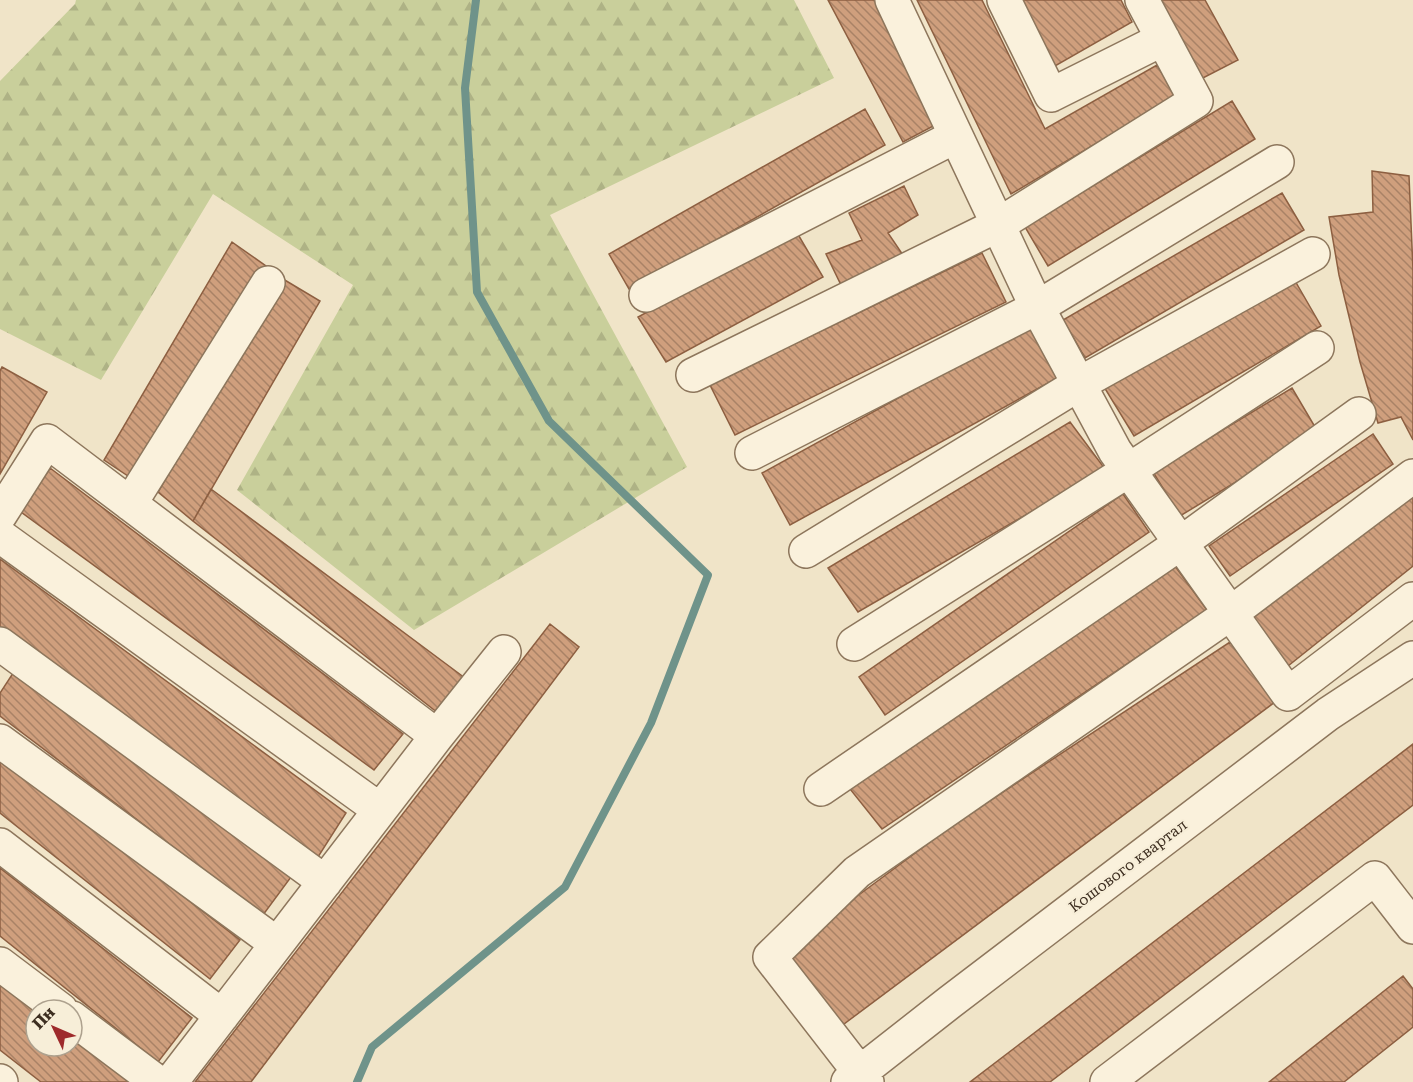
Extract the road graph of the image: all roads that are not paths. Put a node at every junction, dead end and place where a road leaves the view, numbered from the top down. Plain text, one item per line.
1 (892, 0) edge
2 (1004, 0) edge
3 (1142, 0) edge
4 (1163, 39) junction
5 (956, 136) junction
6 (1277, 162) dead end
7 (998, 225) junction
8 (1313, 254) dead end
9 (268, 283) dead end
10 (646, 295) dead end
11 (1038, 307) junction
12 (1317, 348) dead end
13 (693, 375) dead end
14 (1079, 384) junction
15 (1359, 414) dead end
16 (752, 453) dead end
17 (1129, 470) junction
18 (1413, 476) edge
19 (130, 504) junction
20 (0, 515) edge
21 (0, 536) edge
22 (1181, 543) junction
23 (806, 551) dead end
24 (1413, 599) edge
25 (1231, 613) junction
26 (0, 644) edge
27 (854, 644) dead end
28 (504, 652) dead end
29 (1413, 658) edge
30 (437, 736) junction
31 (0, 741) edge
32 (821, 789) dead end
33 (380, 810) junction
34 (0, 845) edge
35 (325, 882) junction
36 (1413, 927) edge
37 (277, 944) junction
38 (0, 964) edge
39 (45, 998) edge
40 (222, 1016) junction
41 (84, 1027) edge
42 (858, 1079) edge
43 (156, 1082) edge
44 (171, 1082) edge
45 (1107, 1082) edge

1 - 5 street
2 - 4 street
3 - 4 street
4 - 7 street
5 - 7 street
5 - 10 street
6 - 11 street
7 - 11 street
7 - 13 street
8 - 14 street
9 - 19 street
11 - 14 street
11 - 16 street
12 - 17 street
14 - 17 street
14 - 23 street
15 - 22 street
17 - 22 street
17 - 27 street
18 - 25 street
19 - 20 street
19 - 30 street
21 - 33 street
22 - 25 street
22 - 32 street
24 - 25 street
25 - 42 street
26 - 35 street
28 - 30 street
29 - 42 street, Кошового квартал
30 - 33 street
31 - 37 street
33 - 35 street
34 - 40 street
35 - 37 street
36 - 45 street
37 - 40 street
38 - 39 street
40 - 44 street
41 - 43 street

